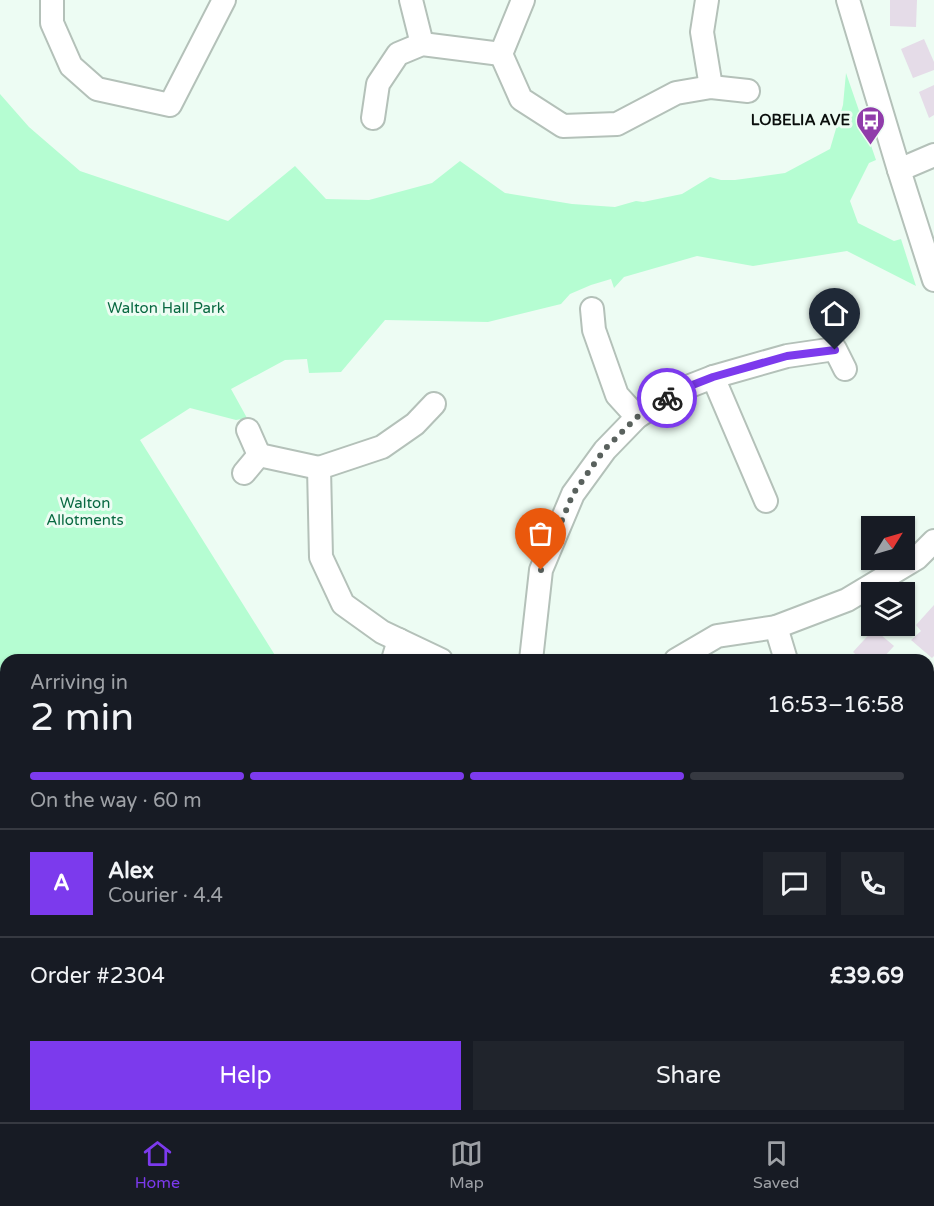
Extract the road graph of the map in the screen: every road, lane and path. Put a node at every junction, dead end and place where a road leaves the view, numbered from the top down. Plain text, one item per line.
1 (52, 0) edge
2 (224, 0) edge
3 (411, 0) edge
4 (523, 0) edge
5 (707, 0) edge
6 (848, 0) edge
7 (422, 44) junction
8 (501, 54) junction
9 (711, 87) junction
10 (748, 91) dead end
11 (374, 118) dead end
12 (934, 155) edge
13 (899, 170) junction
14 (934, 280) edge
15 (592, 309) dead end
16 (845, 369) dead end
17 (713, 377) junction
18 (434, 404) dead end
19 (637, 417) junction
20 (248, 430) dead end
21 (259, 454) junction
22 (319, 468) junction
23 (244, 473) dead end
24 (766, 501) dead end
25 (934, 541) edge
26 (776, 627) junction
27 (396, 650) edge
28 (414, 654) edge
29 (532, 654) edge
30 (686, 654) edge
31 (784, 654) edge

1 - 2 street
3 - 7 street
4 - 8 street
5 - 9 street
6 - 13 street
7 - 8 street
7 - 11 street
8 - 9 street
9 - 10 street
12 - 13 street
13 - 14 street
15 - 19 street
16 - 17 street
17 - 19 street
17 - 24 street
18 - 22 street
19 - 29 street
20 - 21 street
21 - 22 street
21 - 23 street
22 - 27 street
25 - 26 street
26 - 30 street
26 - 31 street
27 - 28 street

